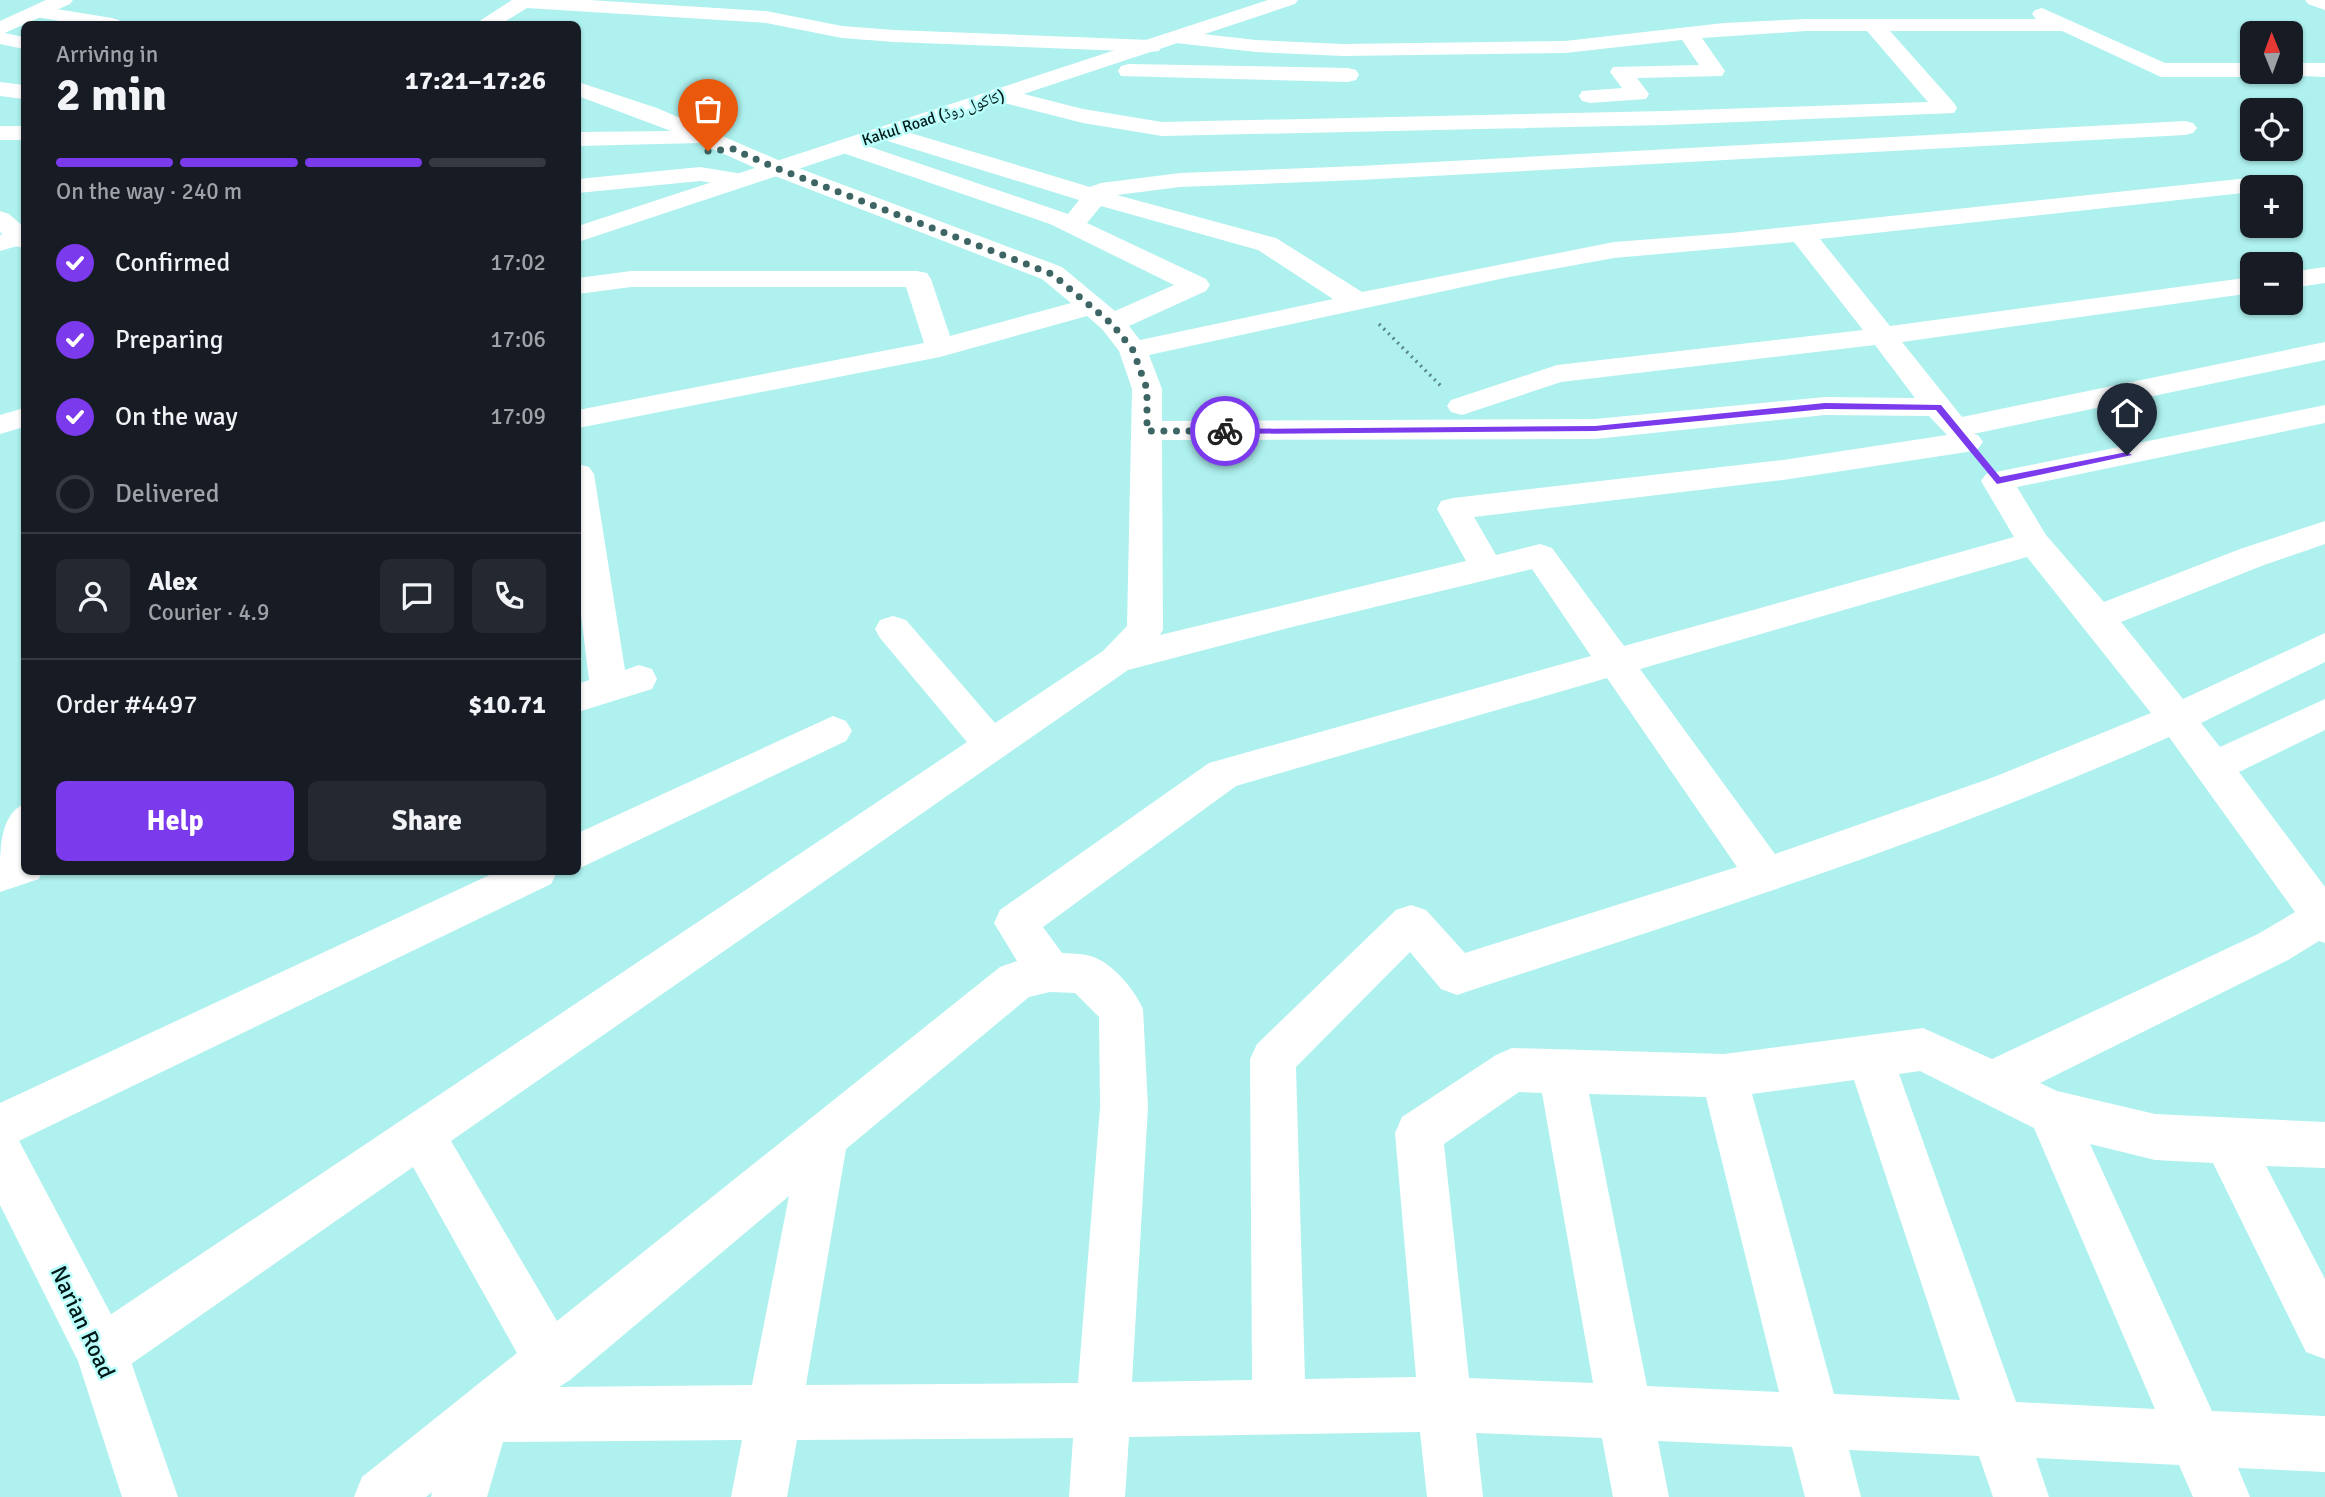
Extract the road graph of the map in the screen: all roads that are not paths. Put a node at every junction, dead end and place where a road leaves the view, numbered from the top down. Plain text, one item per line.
1 (63, 0) edge
2 (1288, 0) edge
3 (2315, 0) edge
4 (524, 1) edge
5 (2325, 4) edge
6 (2022, 5) dead end
7 (39, 6) edge
8 (0, 18) edge
9 (100, 21) edge
10 (493, 21) edge
11 (1871, 23) junction
12 (2063, 25) junction
13 (0, 29) edge
14 (1689, 34) junction
15 (1176, 37) junction
16 (0, 38) edge
17 (21, 42) edge
18 (1151, 46) junction
19 (2240, 70) edge
20 (2303, 70) edge
21 (2325, 70) edge
22 (1129, 71) dead end
23 (1595, 72) dead end
24 (1621, 72) junction
25 (1373, 75) dead end
26 (1037, 83) junction
27 (0, 89) edge
28 (581, 90) edge
29 (21, 92) edge
30 (1000, 95) junction
31 (1566, 96) dead end
32 (1128, 101) dead end
33 (581, 102) edge
34 (626, 104) junction
35 (1554, 121) junction
36 (2185, 128) dead end
37 (0, 132) edge
38 (21, 133) edge
39 (886, 133) junction
40 (708, 138) junction
41 (581, 139) edge
42 (845, 146) junction
43 (733, 149) junction
44 (1592, 160) junction
45 (581, 165) edge
46 (776, 168) junction
47 (740, 180) junction
48 (581, 186) edge
49 (2240, 186) edge
50 (1095, 197) junction
51 (0, 219) edge
52 (1072, 225) junction
53 (581, 233) edge
54 (1801, 233) junction
55 (15, 240) edge
56 (2325, 275) edge
57 (2303, 278) edge
58 (581, 286) edge
59 (2240, 287) edge
60 (1356, 301) junction
61 (1112, 326) junction
62 (1882, 337) junction
63 (940, 348) junction
64 (2325, 351) edge
65 (1461, 406) road end
66 (2325, 414) edge
67 (21, 418) edge
68 (581, 418) edge
69 (0, 425) edge
70 (1953, 426) junction
71 (1147, 431) junction
72 (1997, 481) junction
73 (581, 495) edge
74 (2325, 532) edge
75 (2034, 542) junction
76 (1487, 568) junction
77 (2100, 617) junction
78 (893, 629) dead end
79 (2325, 646) edge
80 (1116, 660) junction
81 (1613, 662) junction
82 (608, 688) edge
83 (2325, 713) edge
84 (2176, 717) junction
85 (832, 730) dead end
86 (992, 744) junction
87 (2214, 767) junction
88 (21, 825) edge
89 (581, 851) edge
90 (0, 860) edge
91 (21, 868) edge
92 (0, 875) edge
93 (530, 875) edge
94 (1766, 875) junction
95 (2324, 920) edge
96 (1050, 972) junction
97 (1869, 1055) junction
98 (1561, 1071) junction
99 (1724, 1076) junction
100 (1991, 1083) junction
101 (2051, 1112) junction
102 (0, 1127) edge
103 (420, 1133) junction
104 (824, 1139) junction
105 (2227, 1140) junction
106 (2325, 1145) edge
107 (0, 1154) edge
108 (2325, 1333) edge
109 (102, 1352) junction
110 (551, 1361) junction
111 (1445, 1404) junction
112 (1279, 1407) junction
113 (1103, 1410) junction
114 (1625, 1411) junction
115 (774, 1413) junction
116 (483, 1415) junction
117 (1812, 1419) junction
118 (1997, 1428) junction
119 (2197, 1438) junction
120 (2325, 1444) edge
121 (150, 1497) edge
122 (382, 1497) edge
123 (459, 1497) edge
124 (759, 1497) edge
125 (1097, 1497) edge
126 (1455, 1497) edge
127 (1642, 1497) edge
128 (1833, 1497) edge
129 (2021, 1497) edge
130 (2222, 1497) edge

1 - 7 main road
2 - 15 main road, Kakul Road (کاکول روڈ)
3 - 5 main road
4 - 10 main road
4 - 18 main road
6 - 12 main road
7 - 8 main road
7 - 9 main road
7 - 13 main road
11 - 12 main road
11 - 14 main road
11 - 35 main road
12 - 19 main road
14 - 15 main road
14 - 24 main road
15 - 18 main road, Kakul Road (کاکول روڈ)
16 - 17 main road
18 - 26 main road, Kakul Road (کاکول روڈ)
20 - 21 main road
22 - 25 main road
23 - 24 main road
24 - 31 main road
26 - 30 main road, Kakul Road (کاکول روڈ)
26 - 32 main road
27 - 29 main road
28 - 34 main road
30 - 35 main road
30 - 39 main road, Kakul Road (کاکول روڈ)
33 - 34 main road
34 - 40 main road
35 - 44 main road
36 - 44 main road
37 - 38 main road
39 - 42 main road, Kakul Road (کاکول روڈ)
39 - 50 main road
40 - 41 main road
40 - 43 main road
42 - 46 main road, Kakul Road (کاکول روڈ)
42 - 52 main road
43 - 45 main road
43 - 46 main road
44 - 50 main road
46 - 47 main road, Kakul Road (کاکول روڈ)
46 - 61 main road
47 - 48 main road
47 - 53 main road, Kakul Road (کاکول روڈ)
49 - 54 main road
50 - 52 main road
50 - 60 main road
51 - 55 main road
52 - 61 main road
54 - 60 main road
54 - 62 main road
56 - 57 main road
58 - 63 main road
59 - 62 main road
60 - 61 main road
61 - 63 main road
61 - 71 main road
62 - 65 main road
62 - 70 main road
63 - 68 main road
64 - 70 main road
66 - 72 main road
67 - 69 main road
70 - 71 main road
70 - 72 main road
70 - 76 main road
71 - 80 main road
72 - 75 main road
73 - 82 main road
74 - 77 main road
75 - 77 main road
75 - 81 main road
76 - 80 main road
76 - 81 main road
77 - 84 main road
78 - 86 main road
79 - 84 main road
80 - 86 main road
81 - 94 main road
81 - 96 main road
83 - 87 main road
84 - 87 main road
84 - 94 main road
85 - 89 main road
86 - 103 main road
87 - 95 main road
88 - 90 main road
91 - 92 main road
93 - 102 main road
94 - 112 main road
95 - 100 main road
96 - 104 main road
96 - 113 main road
97 - 99 main road
97 - 100 main road
97 - 118 main road
98 - 99 main road
98 - 111 main road
98 - 114 main road
99 - 117 main road
100 - 101 main road
101 - 105 main road
101 - 119 main road
103 - 109 main road
103 - 110 main road
104 - 110 main road
104 - 115 main road
105 - 106 main road
105 - 108 main road
107 - 109 main road, Narian Road
109 - 121 main road, Narian Road
110 - 116 main road
111 - 112 main road
111 - 114 main road
111 - 126 main road
112 - 113 main road
113 - 115 main road
113 - 125 main road
114 - 117 main road
114 - 127 main road
115 - 116 main road
115 - 124 main road
116 - 122 main road
116 - 123 main road
117 - 118 main road
117 - 128 main road
118 - 119 main road
118 - 129 main road
119 - 120 main road
119 - 130 main road

